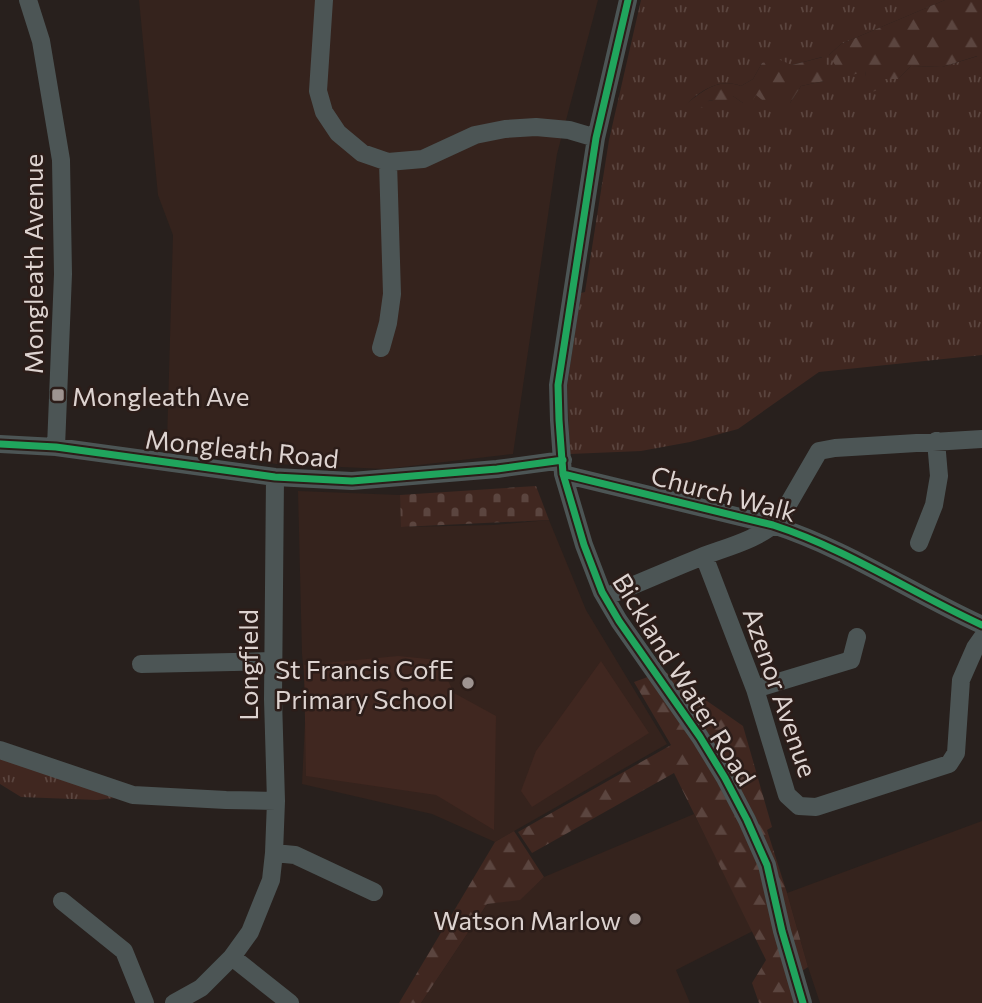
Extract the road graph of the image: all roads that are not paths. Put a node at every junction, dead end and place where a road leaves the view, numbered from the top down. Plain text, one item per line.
1 (28, 0) edge
2 (324, 0) edge
3 (628, 0) edge
4 (596, 138) junction
5 (388, 162) junction
6 (381, 348) dead end
7 (982, 439) edge
8 (936, 441) junction
9 (0, 444) edge
10 (56, 447) junction
11 (563, 467) junction
12 (275, 477) junction
13 (773, 525) junction
14 (919, 543) dead end
15 (704, 556) junction
16 (606, 597) junction
17 (982, 625) edge
18 (857, 637) dead end
19 (982, 638) edge
20 (273, 661) junction
21 (141, 664) dead end
22 (755, 689) junction
23 (0, 750) edge
24 (276, 800) junction
25 (274, 853) junction
26 (374, 892) dead end
27 (62, 901) dead end
28 (232, 957) junction
29 (145, 1003) edge
30 (174, 1003) edge
31 (290, 1003) edge
32 (803, 1003) edge

1 - 10 street, Mongleath Avenue
2 - 5 street
3 - 4 street, Bickland Water Road
4 - 5 street
4 - 11 street, Bickland Water Road
5 - 6 street
7 - 8 street
8 - 13 street
8 - 14 street
9 - 10 street, Mongleath Road
10 - 12 street, Mongleath Road
11 - 12 street, Mongleath Road
11 - 13 street, Church Walk
11 - 16 street, Bickland Water Road
12 - 20 street, Longfield
13 - 15 street
13 - 17 street, Church Walk
15 - 16 street
15 - 22 street, Azenor Avenue
16 - 32 street, Bickland Water Road
18 - 22 street
19 - 22 street, Azenor Avenue
20 - 21 street
20 - 24 street, Longfield
23 - 24 street
24 - 25 street, Longfield
25 - 26 street
25 - 28 street, Longfield
27 - 29 street
28 - 30 street, Longfield
28 - 31 street

